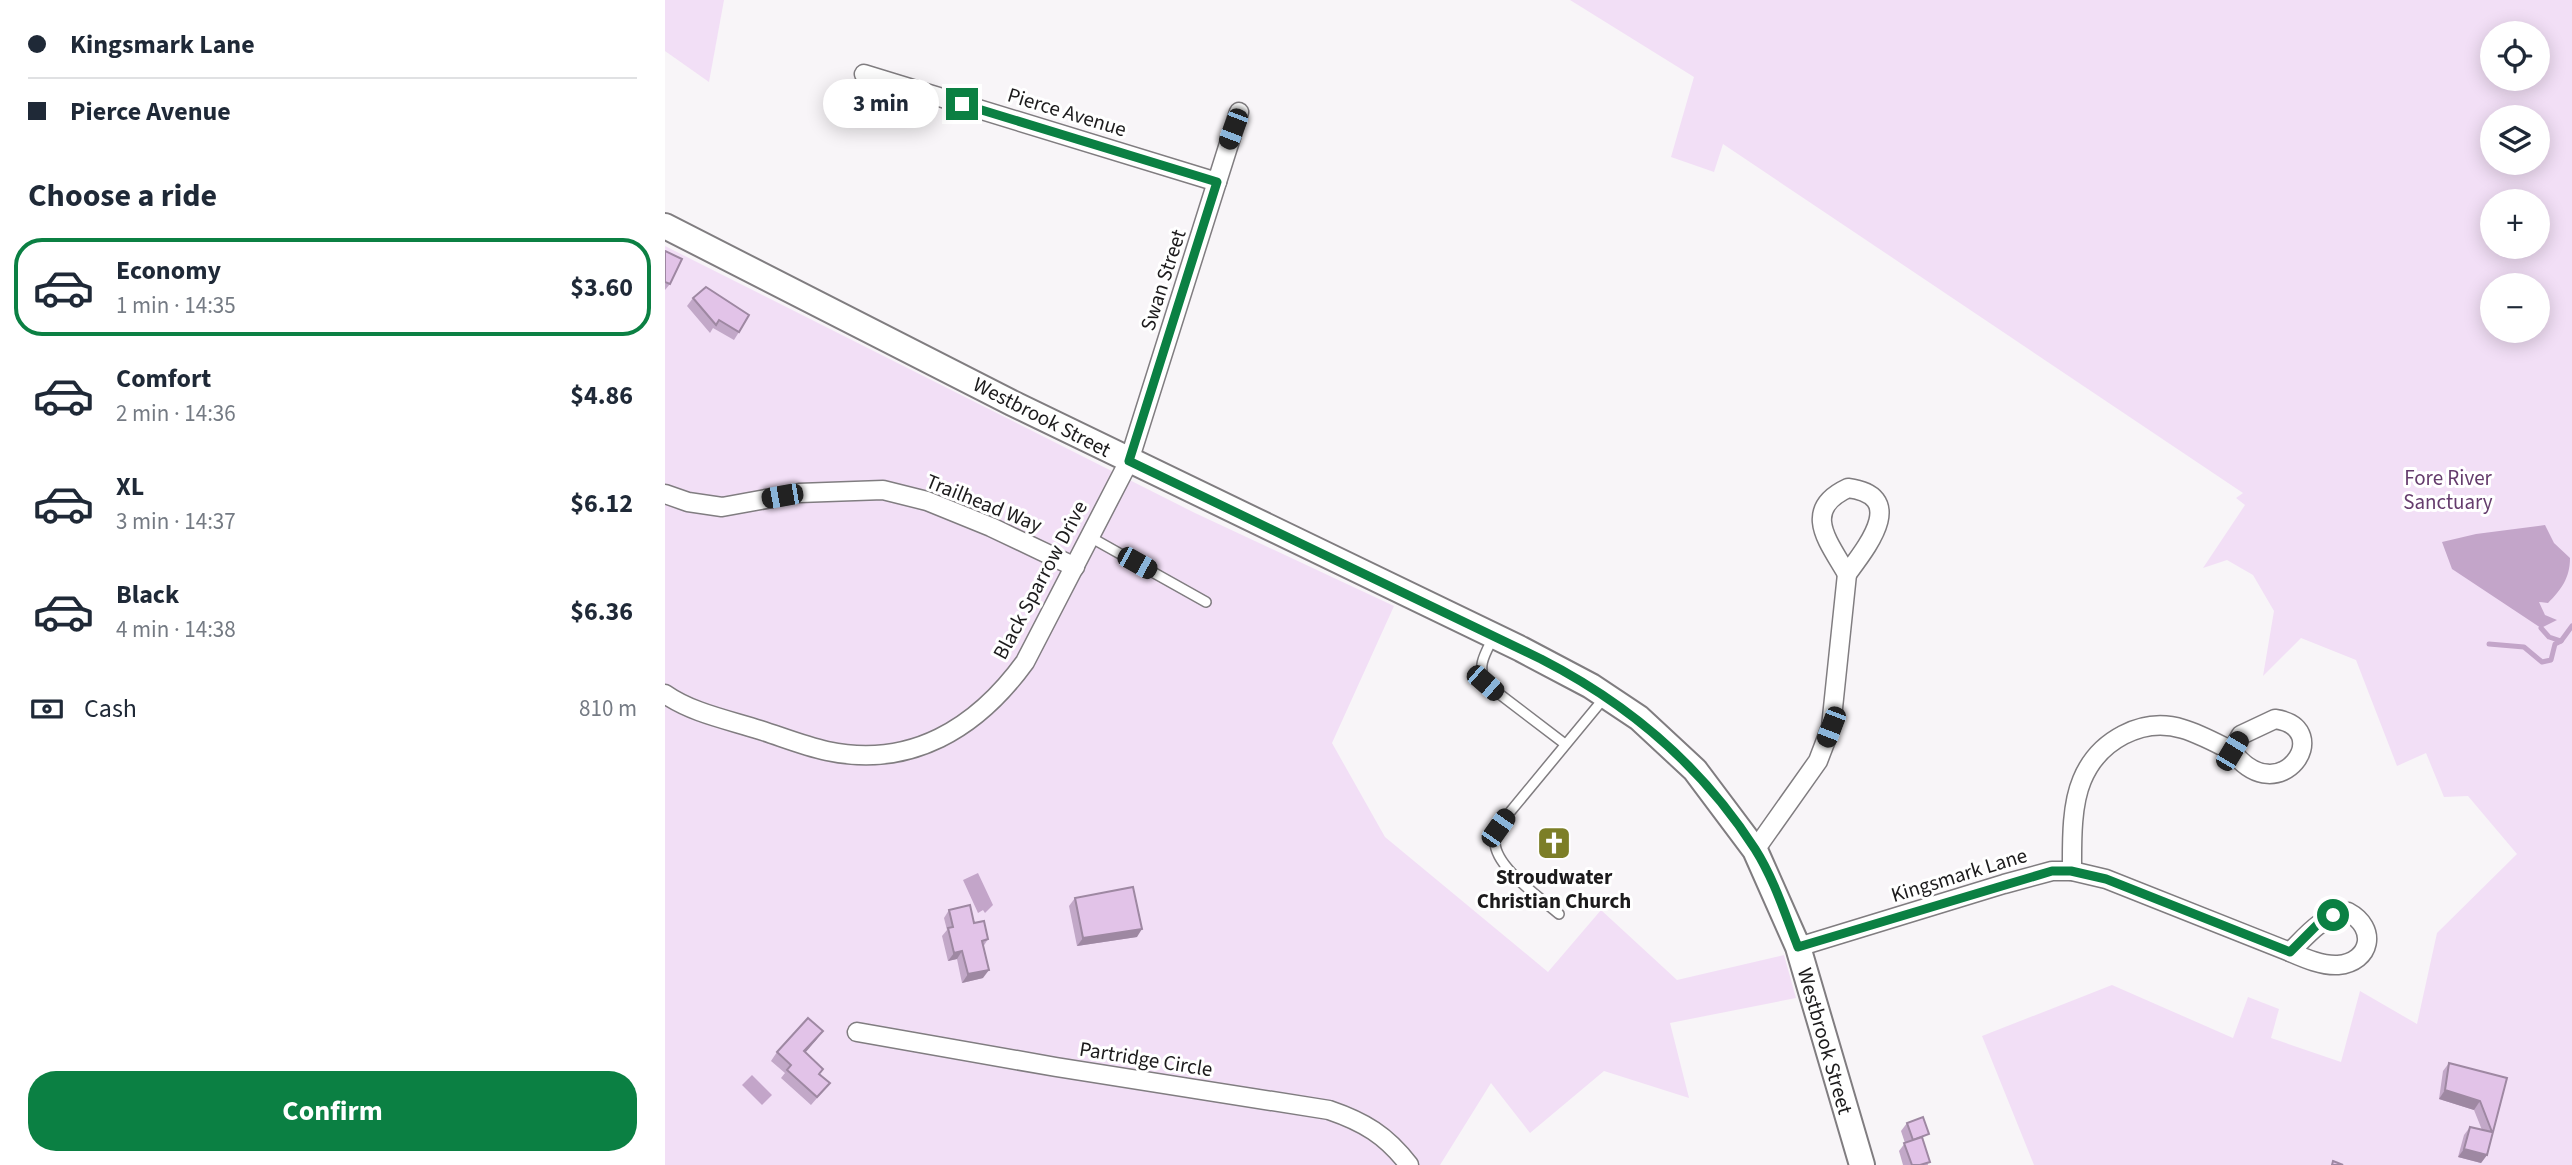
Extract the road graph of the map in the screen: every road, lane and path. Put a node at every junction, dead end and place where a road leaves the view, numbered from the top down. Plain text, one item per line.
1 (864, 74) dead end
2 (1239, 112) dead end
3 (1217, 182) junction
4 (665, 226) edge
5 (1129, 461) junction
6 (665, 494) edge
7 (1090, 537) junction
8 (1075, 567) junction
9 (1847, 574) junction
10 (1206, 602) dead end
11 (1494, 636) junction
12 (665, 694) edge
13 (1606, 695) junction
14 (1565, 744) junction
15 (2232, 751) dead end
16 (1755, 850) junction
17 (2071, 871) junction
18 (1559, 914) dead end
19 (1798, 947) junction
20 (2290, 952) dead end
21 (857, 1032) dead end
22 (1409, 1165) edge
23 (1862, 1165) edge

1 - 3 street, Pierce Avenue
2 - 3 street, Swan Street
3 - 5 street, Swan Street
4 - 5 main road, Westbrook Street
5 - 7 street, Black Sparrow Drive
5 - 11 main road, Westbrook Street
6 - 8 street, Trailhead Way
7 - 8 street, Black Sparrow Drive
7 - 10 lane
8 - 12 street, Black Sparrow Drive
9 - 9 street
9 - 16 street
11 - 13 main road, Westbrook Street
11 - 14 lane
13 - 14 lane
13 - 16 main road, Westbrook Street
14 - 18 lane
15 - 17 street
16 - 19 main road, Westbrook Street
17 - 19 street, Kingsmark Lane
17 - 20 street, Kingsmark Lane
19 - 23 main road, Westbrook Street
21 - 22 street, Partridge Circle

